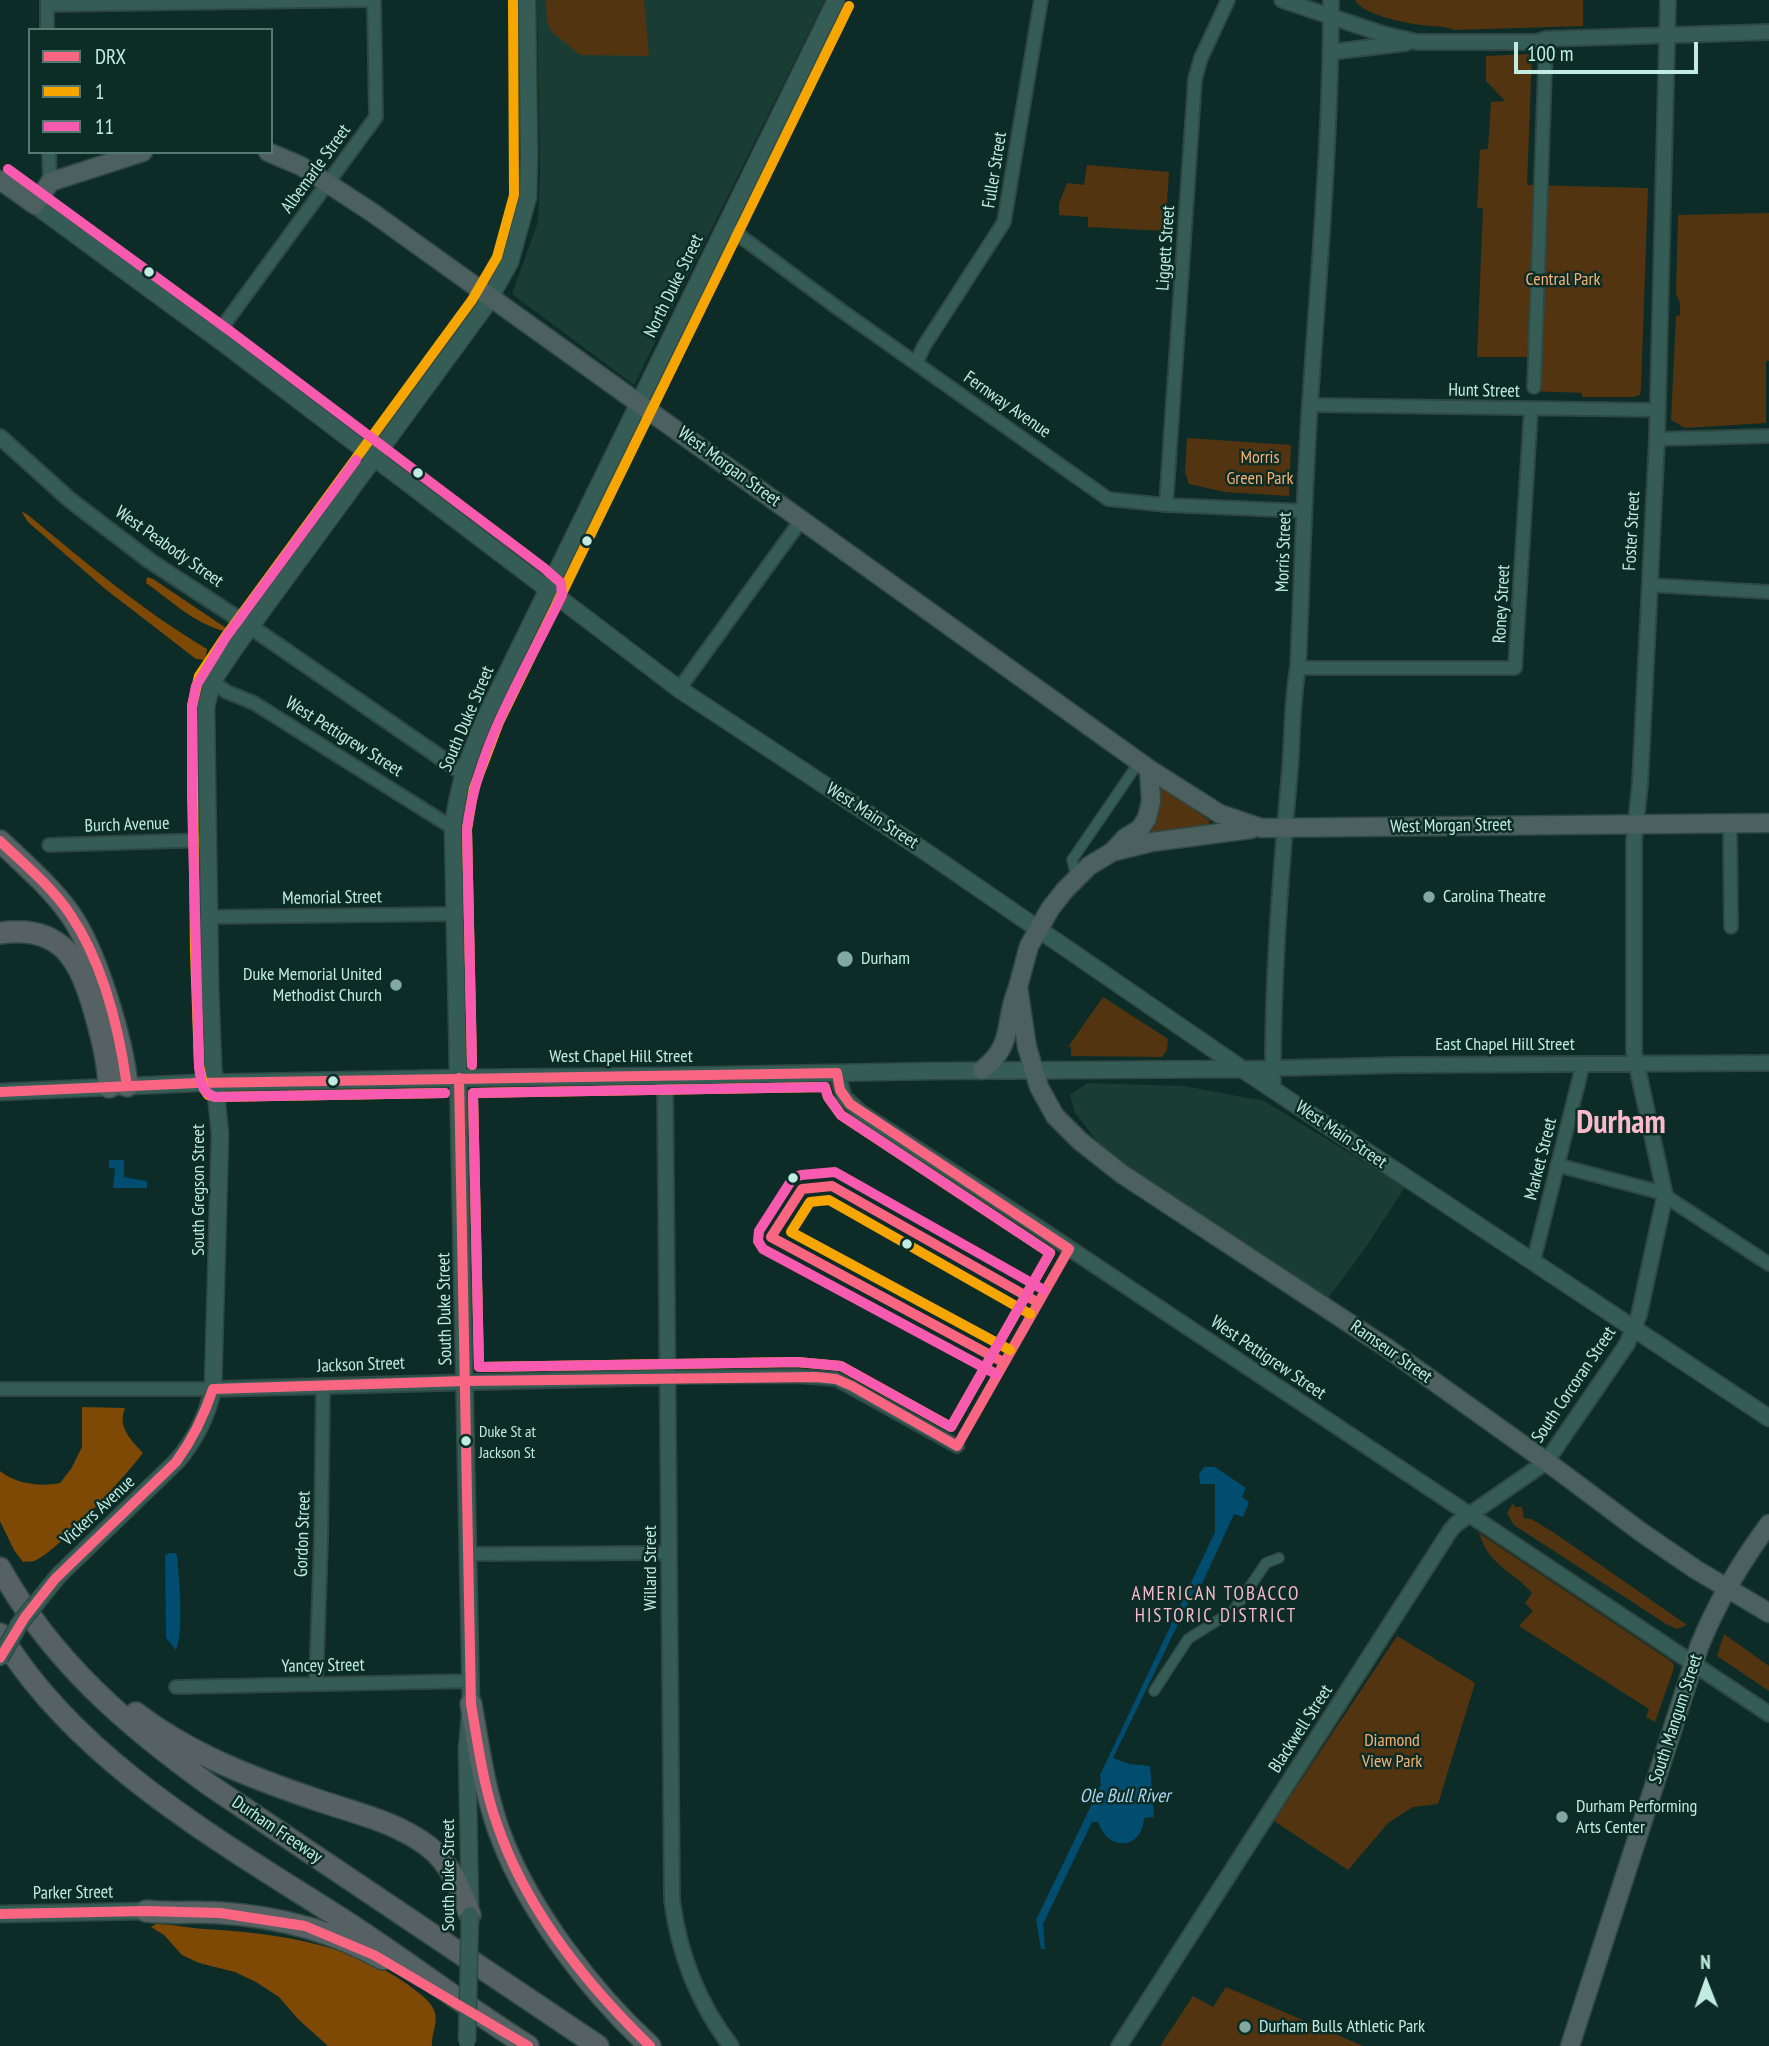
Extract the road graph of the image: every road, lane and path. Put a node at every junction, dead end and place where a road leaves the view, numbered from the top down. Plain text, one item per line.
1 (372, 0) edge
2 (527, 0) edge
3 (836, 0) edge
4 (1041, 0) edge
5 (1228, 0) edge
6 (1282, 0) edge
7 (1668, 0) edge
8 (47, 3) edge
9 (1331, 8) edge
10 (47, 28) edge
11 (1769, 32) edge
12 (1669, 35) junction
13 (1546, 40) junction
14 (1417, 42) junction
15 (1331, 52) junction
16 (49, 154) edge
17 (137, 154) edge
18 (273, 154) edge
19 (0, 180) edge
20 (50, 182) junction
21 (328, 183) junction
22 (35, 205) junction
23 (725, 225) junction
24 (491, 297) junction
25 (215, 337) junction
26 (916, 363) junction
27 (1534, 387) dead end
28 (639, 402) junction
29 (1310, 405) junction
30 (1531, 409) junction
31 (1657, 410) junction
32 (1769, 436) edge
33 (0, 437) edge
34 (1657, 439) junction
35 (374, 458) junction
36 (1166, 505) junction
37 (1305, 511) junction
38 (802, 519) junction
39 (1649, 585) junction
40 (549, 590) junction
41 (1769, 592) edge
42 (251, 627) junction
43 (1298, 668) junction
44 (212, 681) junction
45 (679, 689) junction
46 (1144, 766) junction
47 (463, 773) junction
48 (1730, 822) junction
49 (1769, 823) edge
50 (1635, 824) junction
51 (1284, 827) junction
52 (453, 828) junction
53 (1261, 828) junction
54 (206, 840) junction
55 (0, 841) edge
56 (49, 845) dead end
57 (1112, 852) junction
58 (1077, 878) junction
59 (455, 914) junction
60 (209, 917) junction
61 (1731, 927) dead end
62 (1038, 929) junction
63 (0, 933) edge
64 (1018, 987) junction
65 (1769, 1063) edge
66 (1583, 1064) junction
67 (1637, 1064) junction
68 (1273, 1068) junction
69 (1242, 1069) junction
70 (982, 1070) junction
71 (1035, 1071) junction
72 (837, 1073) junction
73 (665, 1076) junction
74 (459, 1078) junction
75 (216, 1083) junction
76 (118, 1086) junction
77 (1273, 1090) junction
78 (0, 1092) edge
79 (1557, 1165) junction
80 (1665, 1195) junction
81 (1533, 1263) junction
82 (1769, 1264) edge
83 (1634, 1330) junction
84 (668, 1377) junction
85 (466, 1381) junction
86 (323, 1386) junction
87 (0, 1389) edge
88 (213, 1389) junction
89 (1769, 1418) edge
90 (957, 1447) dead end
91 (1546, 1462) junction
92 (1470, 1515) junction
93 (1769, 1524) edge
94 (670, 1553) junction
95 (469, 1554) junction
96 (1279, 1558) dead end
97 (0, 1568) edge
98 (1727, 1588) junction
99 (1766, 1613) edge
100 (2, 1647) edge
101 (1695, 1663) junction
102 (78, 1675) junction
103 (471, 1681) junction
104 (316, 1684) junction
105 (176, 1687) dead end
106 (1154, 1691) dead end
107 (471, 1703) junction
108 (1769, 1714) edge
109 (146, 1911) joint
110 (0, 1914) edge
111 (470, 1915) junction
112 (508, 2034) junction
113 (467, 2044) edge
114 (528, 2046) edge
115 (598, 2046) edge
116 (650, 2046) edge
117 (731, 2046) edge
118 (1119, 2046) edge
119 (1570, 2046) edge

1 - 8 street
1 - 21 street, Albemarle Street
2 - 24 main road, South Gregson Street
3 - 23 main road, North Duke Street
4 - 26 street, Fuller Street
5 - 36 street, Liggett Street
6 - 9 street
7 - 12 street, Foster Street
8 - 10 street
9 - 14 street
9 - 15 street, Morris Street
11 - 12 street
12 - 13 street
12 - 31 street, Foster Street
13 - 14 street
13 - 27 street
14 - 15 street
15 - 29 street, Morris Street
16 - 20 street
17 - 20 main road
18 - 21 main road, West Morgan Street
19 - 22 main road, West Main Street
20 - 22 main road
21 - 24 main road, West Morgan Street
21 - 25 street, Albemarle Street
22 - 25 main road, West Main Street
23 - 26 street, Fernway Avenue
23 - 28 main road, North Duke Street
24 - 28 main road, West Morgan Street
24 - 35 main road, South Gregson Street
25 - 35 main road, West Main Street
26 - 36 street, Fernway Avenue
28 - 38 main road, West Morgan Street
28 - 40 main road, North Duke Street
29 - 30 street, Hunt Street
29 - 37 street, Morris Street
30 - 31 street, Hunt Street
30 - 43 street, Roney Street
31 - 34 street, Foster Street
32 - 34 street
33 - 42 street, West Peabody Street
34 - 39 street, Foster Street
35 - 40 main road, West Main Street
35 - 42 main road, South Gregson Street
36 - 37 street, Fernway Avenue
37 - 43 street, Morris Street
38 - 45 street
38 - 46 main road, West Morgan Street
39 - 41 street
39 - 50 street, Foster Street
40 - 45 main road, West Main Street
40 - 47 main road, South Duke Street
42 - 44 main road, South Gregson Street
42 - 47 street, West Peabody Street
43 - 51 street, Morris Street
44 - 52 street, West Pettigrew Street
44 - 54 main road, South Gregson Street
45 - 62 main road, West Main Street
46 - 53 main road, West Morgan Street
46 - 57 main road
46 - 58 street
47 - 52 main road, South Duke Street
48 - 49 main road, West Morgan Street
48 - 50 main road, West Morgan Street
48 - 61 street
50 - 51 main road, West Morgan Street
50 - 67 street, Foster Street
51 - 53 main road, West Morgan Street
51 - 68 street, Morris Street
52 - 59 main road, South Duke Street
53 - 57 main road
54 - 56 street, Burch Avenue
54 - 60 main road, South Gregson Street
55 - 76 highway
57 - 58 main road
58 - 62 main road
59 - 60 street, Memorial Street
59 - 74 main road, South Duke Street
60 - 75 main road, South Gregson Street
62 - 64 main road
62 - 69 main road, West Main Street
63 - 76 highway
64 - 70 main road
64 - 71 main road, Ramseur Street
65 - 67 street, East Chapel Hill Street
66 - 67 street, East Chapel Hill Street
66 - 68 street, East Chapel Hill Street
66 - 79 street, Market Street
67 - 80 street, Foster Street
68 - 69 street, East Chapel Hill Street
68 - 77 street, Morris Street
69 - 71 main road, West Chapel Hill Street
69 - 77 main road, West Main Street
70 - 71 main road, West Chapel Hill Street
70 - 72 main road, West Chapel Hill Street
71 - 91 main road, Ramseur Street
72 - 73 main road, West Chapel Hill Street
72 - 92 street, West Pettigrew Street
73 - 74 main road, West Chapel Hill Street
73 - 84 street, Willard Street
74 - 75 main road, West Chapel Hill Street
74 - 85 main road, South Duke Street
75 - 76 main road, West Chapel Hill Street
75 - 88 main road, South Gregson Street
76 - 78 main road, West Chapel Hill Street
77 - 81 main road, West Main Street
79 - 80 street
79 - 81 street, Market Street
80 - 82 street
80 - 83 street, South Corcoran Street
81 - 83 main road, West Main Street
83 - 89 main road, West Main Street
83 - 91 street, South Corcoran Street
84 - 85 street, Jackson Street
84 - 90 street, Jackson Street
84 - 94 street, Willard Street
85 - 86 street, Jackson Street
85 - 95 main road, South Duke Street
86 - 88 street, Jackson Street
86 - 104 street, Gordon Street
87 - 88 street, Jackson Street
88 - 100 main road, Vickers Avenue, bridge
91 - 92 street, Blackwell Street
91 - 98 main road, Ramseur Street
92 - 101 street, West Pettigrew Street
92 - 118 street, Blackwell Street
93 - 98 main road, South Mangum Street
94 - 95 street
94 - 117 street, Willard Street
95 - 103 main road, South Duke Street
96 - 106 street
97 - 102 highway, Durham Freeway
98 - 99 main road, Ramseur Street
98 - 101 main road, South Mangum Street
100 - 112 highway
101 - 108 street, West Pettigrew Street
101 - 119 main road, South Mangum Street
102 - 111 highway
102 - 115 highway, Durham Freeway
103 - 104 street, Yancey Street
103 - 107 main road, South Duke Street
104 - 105 street, Yancey Street
107 - 111 main road, South Duke Street
107 - 116 highway
109 - 110 main road, Parker Street
109 - 112 highway
111 - 113 main road, South Duke Street, bridge
112 - 114 highway

